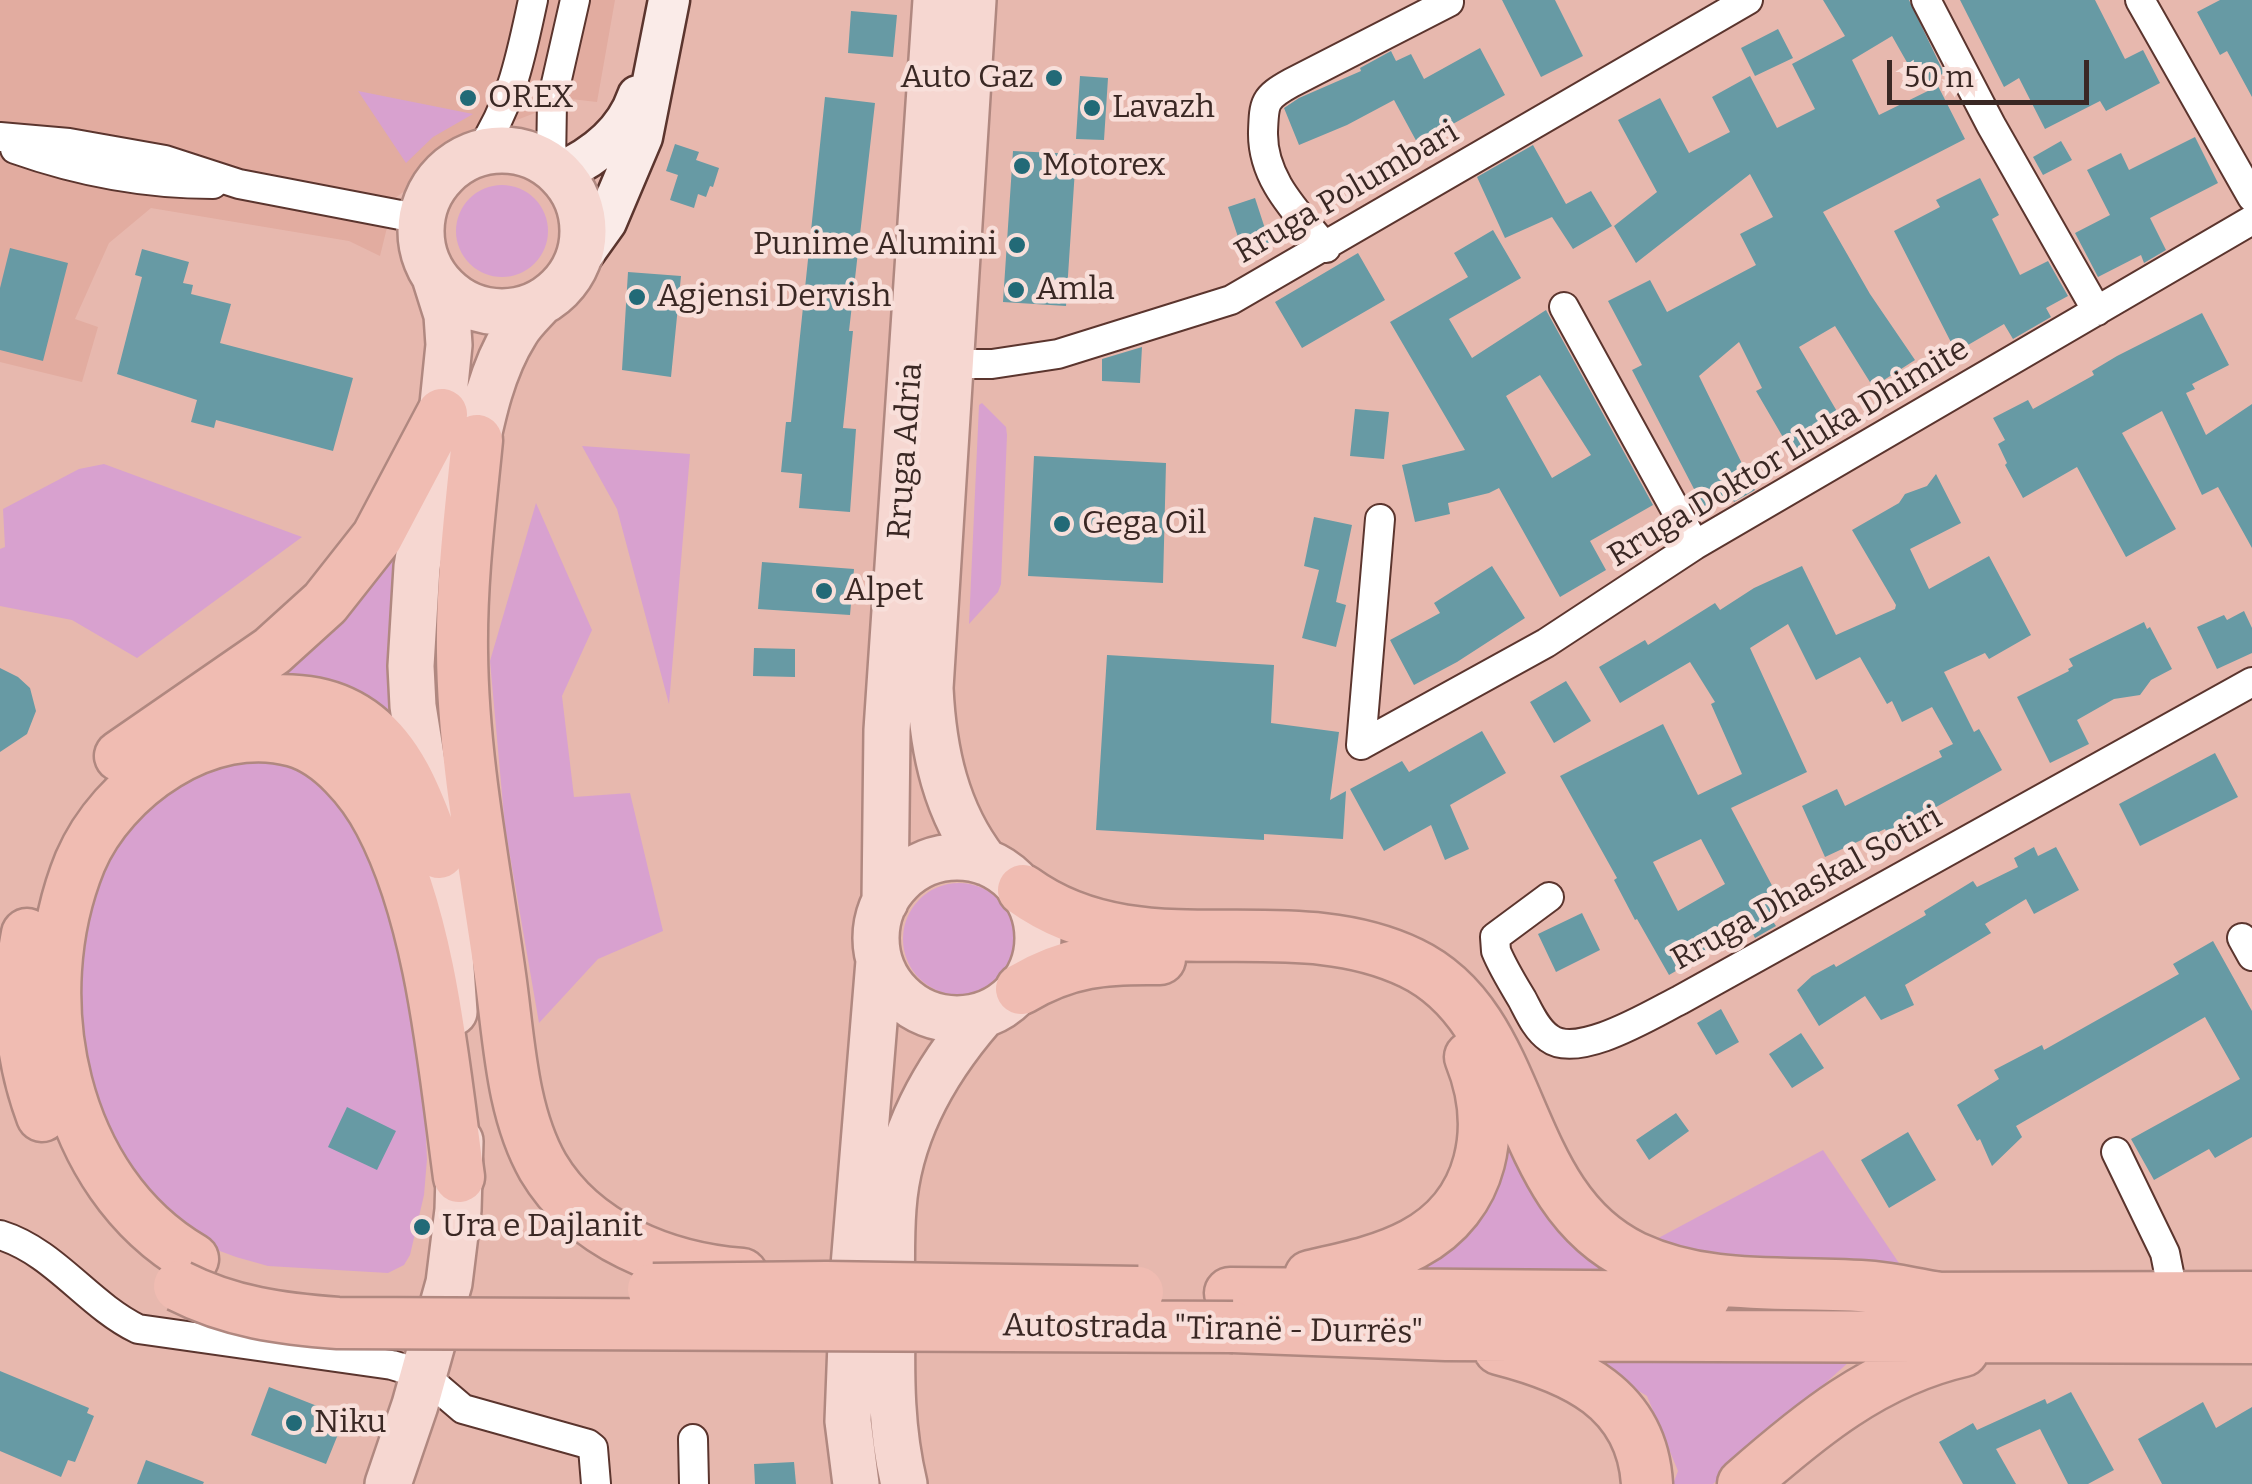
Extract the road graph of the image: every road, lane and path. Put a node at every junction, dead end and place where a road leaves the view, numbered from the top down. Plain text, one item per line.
1 (533, 0) edge
2 (575, 0) edge
3 (936, 0) edge
4 (973, 0) edge
5 (1748, 0) edge
6 (1926, 0) edge
7 (2140, 0) edge
8 (1449, 2) edge
9 (665, 16) edge
10 (0, 140) edge
11 (479, 153) junction
12 (555, 170) junction
13 (2252, 197) edge
14 (422, 219) junction
15 (2252, 220) edge
16 (1326, 248) junction
17 (576, 264) junction
18 (434, 277) junction
19 (540, 303) junction
20 (1564, 306) dead end
21 (2097, 311) junction
22 (949, 364) junction
23 (460, 427) junction
24 (1380, 519) dead end
25 (1695, 545) junction
26 (2252, 682) edge
27 (173, 720) junction
28 (439, 853) junction
29 (1004, 876) junction
30 (1549, 896) dead end
31 (884, 902) junction
32 (879, 960) junction
33 (1001, 1002) junction
34 (2116, 1152) dead end
35 (459, 1177) junction
36 (0, 1235) edge
37 (186, 1273) junction
38 (826, 1287) junction
39 (1940, 1298) junction
40 (2174, 1298) junction
41 (2252, 1298) edge
42 (1232, 1310) junction
43 (1446, 1335) junction
44 (2018, 1338) junction
45 (2252, 1338) edge
46 (434, 1383) junction
47 (693, 1439) dead end
48 (388, 1484) edge
49 (418, 1484) edge
50 (596, 1484) edge
51 (694, 1484) edge
52 (856, 1484) edge
53 (904, 1484) edge
54 (1647, 1484) edge
55 (1743, 1484) edge

1 - 11 street
2 - 12 street
3 - 31 main road, Rruga Adria
4 - 22 main road, Rruga Adria
5 - 16 street, Rruga Polumbari
6 - 21 street
7 - 13 street
8 - 16 street
9 - 12 main road
9 - 17 main road
10 - 14 street
11 - 12 main road
11 - 14 main road
12 - 17 main road
14 - 18 main road
15 - 21 street, Rruga Doktor Lluka Dhimite
16 - 22 street, Rruga Polumbari
17 - 19 main road
18 - 19 main road
18 - 23 main road
19 - 23 main road
20 - 25 street
21 - 25 street, Rruga Doktor Lluka Dhimite
22 - 29 main road, Rruga Adria
23 - 27 highway
23 - 28 main road
23 - 38 highway, bridge
24 - 25 street, Rruga Doktor Lluka Dhimite
26 - 30 street, Rruga Dhaskal Sotiri
27 - 28 highway
27 - 37 highway
28 - 35 main road
29 - 31 main road
29 - 33 main road
29 - 39 highway
31 - 32 main road
32 - 33 main road
32 - 52 main road
33 - 42 highway
33 - 53 main road
34 - 40 street
35 - 37 highway
35 - 46 main road
36 - 46 street
37 - 38 highway, Autostrada "Tiranë - Durrës", bridge
37 - 42 highway, Autostrada "Tiranë - Durrës", bridge
38 - 42 highway, Autostrada "Tiranë - Durrës", bridge
39 - 40 highway, Autostrada "Tiranë - Durrës"
39 - 42 highway, Autostrada "Tiranë - Durrës"
40 - 41 highway, Autostrada "Tiranë - Durrës"
42 - 43 highway, Autostrada "Tiranë - Durrës"
43 - 44 highway, Autostrada "Tiranë - Durrës"
43 - 54 highway
44 - 45 highway, Autostrada "Tiranë - Durrës"
44 - 55 highway
46 - 48 main road
46 - 49 main road
46 - 50 street
47 - 51 street

